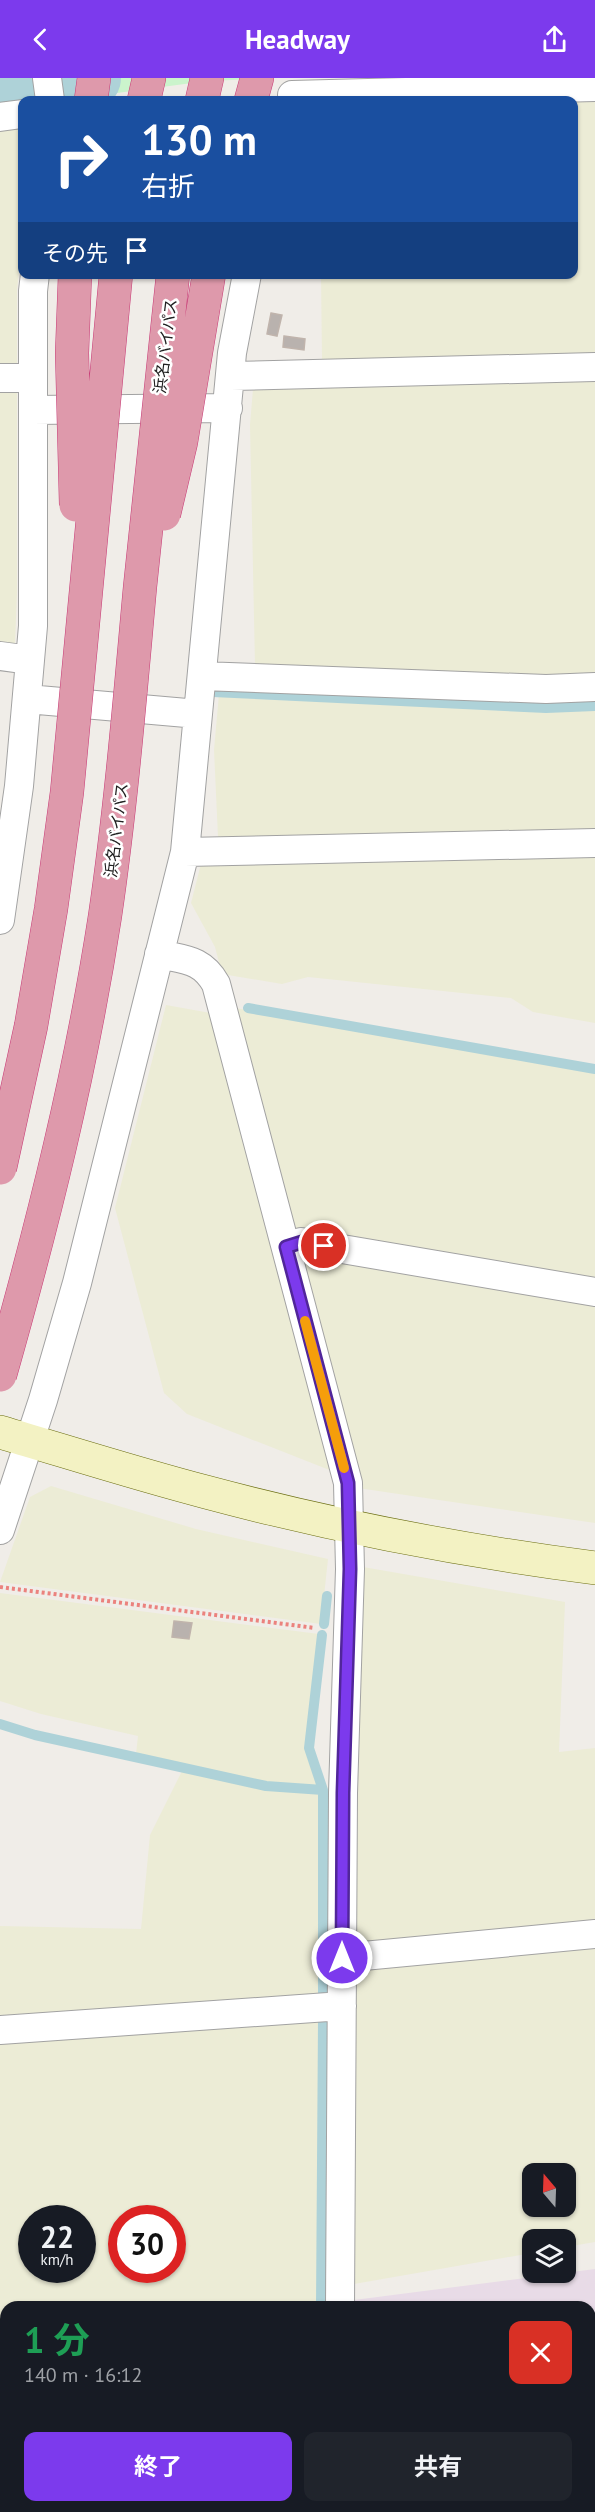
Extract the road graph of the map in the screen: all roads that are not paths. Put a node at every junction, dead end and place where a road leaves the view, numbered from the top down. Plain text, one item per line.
1 (47, 78) edge
2 (94, 78) edge
3 (149, 78) edge
4 (207, 78) edge
5 (257, 78) edge
6 (595, 87) edge
7 (294, 88) edge
8 (49, 96) edge
9 (92, 96) edge
10 (145, 96) edge
11 (203, 96) edge
12 (252, 96) edge
13 (18, 115) edge
14 (0, 117) edge
15 (35, 279) edge
16 (75, 279) edge
17 (116, 279) edge
18 (172, 279) edge
19 (208, 279) edge
20 (247, 279) edge
21 (595, 367) edge
22 (231, 376) junction
23 (0, 378) edge
24 (33, 378) junction
25 (228, 408) junction
26 (33, 410) junction
27 (82, 629) junction
28 (136, 633) junction
29 (0, 656) edge
30 (30, 660) junction
31 (202, 676) junction
32 (595, 687) edge
33 (27, 699) junction
34 (198, 714) junction
35 (595, 843) edge
36 (185, 852) junction
37 (0, 920) edge
38 (159, 954) junction
39 (0, 1168) edge
40 (286, 1247) junction
41 (595, 1292) edge
42 (0, 1375) edge
43 (15, 1436) edge
44 (349, 1525) junction
45 (0, 1530) edge
46 (595, 1568) edge
47 (595, 1934) edge
48 (342, 1958) junction
49 (342, 2006) junction
50 (0, 2030) edge
51 (340, 2301) edge

1 - 8 street
2 - 9 highway
3 - 10 highway
4 - 11 highway
5 - 12 highway
6 - 7 street
13 - 14 street
15 - 24 street
16 - 27 highway, bridge
17 - 27 highway, bridge
18 - 28 highway, 浜名バイパス, bridge
19 - 28 highway, bridge
20 - 22 street
21 - 22 street
22 - 25 street
23 - 24 street
24 - 26 street
25 - 26 street
25 - 31 street
26 - 30 street
27 - 39 highway, bridge
28 - 42 highway, 浜名バイパス, bridge
29 - 30 street
30 - 33 street
31 - 32 street
31 - 34 street
33 - 34 street
33 - 37 street
34 - 36 street
35 - 36 street
36 - 38 street
38 - 40 street
38 - 43 street
40 - 41 street
40 - 44 street
43 - 44 street
43 - 45 street
44 - 46 street
44 - 48 street
47 - 48 street
48 - 49 street
49 - 50 street
49 - 51 street

